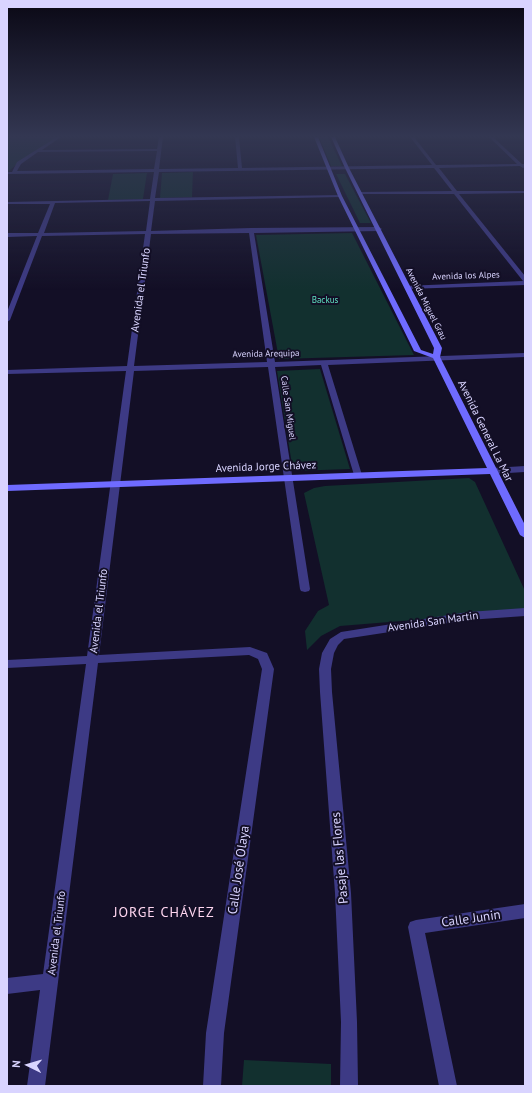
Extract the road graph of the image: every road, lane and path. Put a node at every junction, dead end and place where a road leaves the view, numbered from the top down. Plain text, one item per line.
1 (154, 188) edge
2 (337, 188) edge
3 (357, 188) edge
4 (451, 188) edge
5 (454, 192) junction
6 (525, 192) edge
7 (360, 193) junction
8 (340, 196) junction
9 (153, 200) junction
10 (54, 202) junction
11 (7, 203) edge
12 (358, 229) junction
13 (379, 229) junction
14 (251, 230) junction
15 (148, 233) junction
16 (7, 235) edge
17 (41, 235) junction
18 (525, 280) edge
19 (525, 284) edge
20 (407, 287) junction
21 (7, 320) edge
22 (525, 355) edge
23 (436, 357) junction
24 (324, 363) junction
25 (271, 364) junction
26 (130, 368) junction
27 (7, 372) edge
28 (525, 469) edge
29 (492, 470) junction
30 (358, 475) junction
31 (288, 478) junction
32 (115, 484) junction
33 (7, 488) edge
34 (525, 535) edge
35 (305, 589) dead end
36 (525, 612) edge
37 (342, 636) joint
38 (92, 660) junction
39 (7, 664) edge
40 (525, 911) edge
41 (50, 981) junction
42 (7, 986) edge
43 (36, 1086) edge
44 (212, 1086) edge
45 (349, 1086) edge
46 (448, 1086) edge

1 - 9 street, Avenida el Triunfo
2 - 8 street, Avenida Miguel Grau
3 - 7 street, Avenida Miguel Grau
4 - 5 street
5 - 6 street
5 - 7 street
5 - 18 street
7 - 13 street, Avenida Miguel Grau
8 - 9 street
8 - 12 street, Avenida Miguel Grau
9 - 10 street
9 - 15 street, Avenida el Triunfo
10 - 11 street
10 - 17 street
12 - 13 street
12 - 14 street
12 - 23 street, Avenida Miguel Grau
13 - 20 street, Avenida Miguel Grau
14 - 15 street
14 - 25 street, Calle San Miguel
15 - 17 street
15 - 26 street, Avenida el Triunfo
16 - 17 street
17 - 21 street
19 - 20 street, Avenida los Alpes
20 - 23 street, Avenida Miguel Grau
22 - 23 street, Avenida Arequipa
23 - 24 street, Avenida Arequipa
23 - 29 street, Avenida General La Mar
24 - 25 street, Avenida Arequipa
24 - 30 street
25 - 26 street, Avenida Arequipa
25 - 31 street, Calle San Miguel
26 - 27 street, Avenida Arequipa
26 - 32 street, Avenida el Triunfo
28 - 29 street, Avenida Jorge Chávez
29 - 30 street, Avenida Jorge Chávez
29 - 34 street, Avenida General La Mar
30 - 31 street, Avenida Jorge Chávez
31 - 32 street, Avenida Jorge Chávez
31 - 35 street, Calle San Miguel
32 - 33 street, Avenida Jorge Chávez
32 - 38 street, Avenida el Triunfo
36 - 37 street, Avenida San Martin
37 - 45 street, Pasaje las Flores
38 - 39 street
38 - 41 street, Avenida el Triunfo
38 - 44 street, Calle José Olaya
40 - 46 street, Calle Junin
41 - 42 street
41 - 43 street, Avenida el Triunfo

